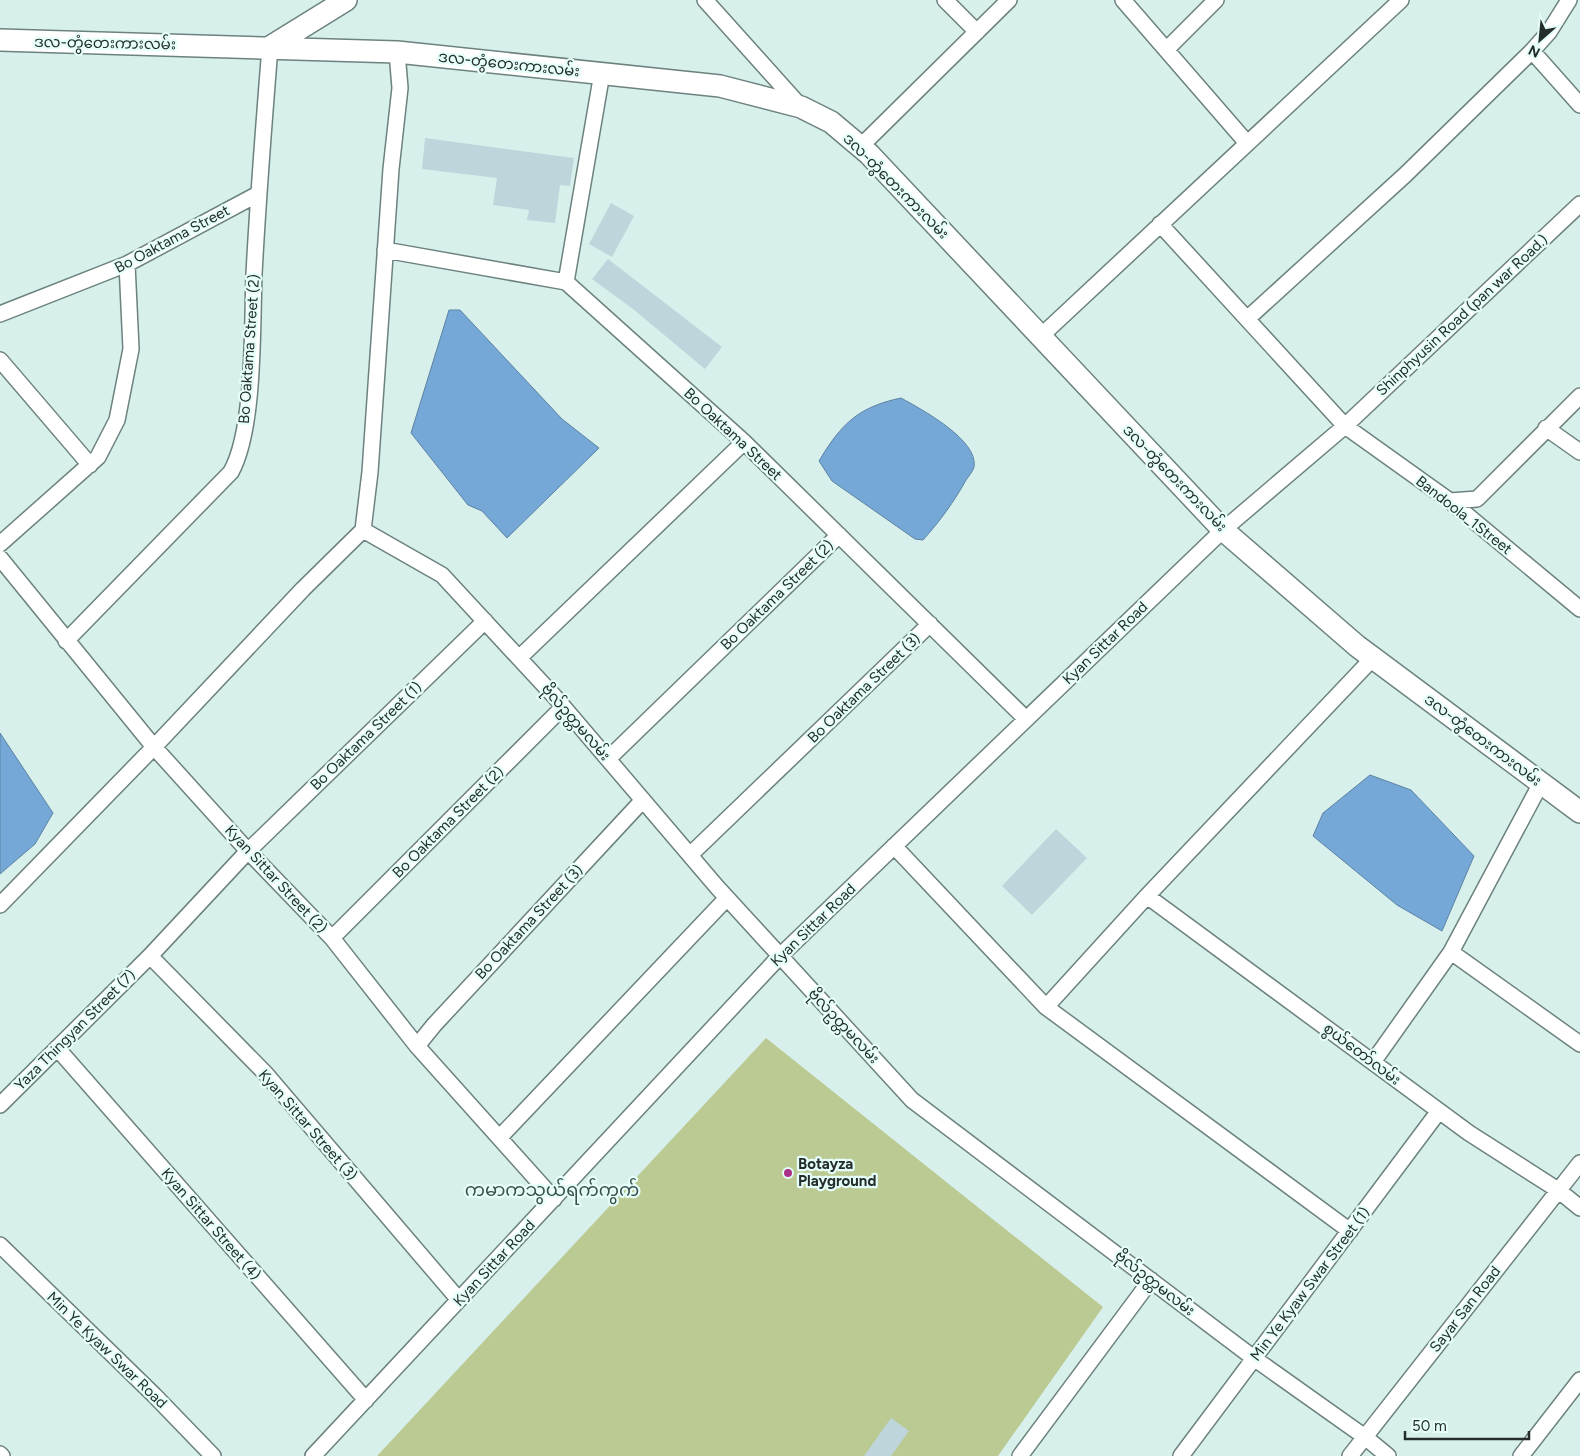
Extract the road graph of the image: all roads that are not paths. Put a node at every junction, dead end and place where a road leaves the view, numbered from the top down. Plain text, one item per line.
1 (346, 0) edge
2 (705, 0) edge
3 (945, 0) edge
4 (1009, 0) edge
5 (1123, 0) edge
6 (1216, 0) edge
7 (1401, 0) edge
8 (1569, 0) edge
9 (977, 32) junction
10 (0, 40) edge
11 (270, 47) junction
12 (1166, 49) junction
13 (1532, 51) junction
14 (397, 52) junction
15 (602, 73) junction
16 (1580, 106) edge
17 (801, 107) junction
18 (1247, 142) junction
19 (860, 147) junction
20 (258, 194) junction
21 (1580, 204) edge
22 (1160, 224) junction
23 (385, 250) junction
24 (127, 264) junction
25 (566, 282) junction
26 (0, 314) edge
27 (1247, 319) junction
28 (1041, 336) junction
29 (0, 360) edge
30 (1580, 396) edge
31 (1345, 426) junction
32 (1546, 428) junction
33 (744, 442) junction
34 (1580, 452) edge
35 (90, 465) junction
36 (1450, 501) junction
37 (363, 530) junction
38 (1223, 530) junction
39 (839, 535) junction
40 (0, 544) edge
41 (0, 558) edge
42 (1580, 609) edge
43 (484, 621) junction
44 (930, 624) junction
45 (66, 641) junction
46 (519, 658) junction
47 (1373, 658) junction
48 (564, 707) junction
49 (1026, 719) junction
50 (154, 747) junction
51 (608, 759) junction
52 (1541, 783) junction
53 (643, 800) junction
54 (1580, 812) edge
55 (894, 846) junction
56 (248, 851) junction
57 (690, 855) junction
58 (1147, 896) junction
59 (727, 898) junction
60 (0, 905) edge
61 (332, 938) junction
62 (1451, 952) junction
63 (150, 956) junction
64 (780, 956) junction
65 (1046, 1008) junction
66 (1580, 1044) edge
67 (417, 1046) junction
68 (56, 1048) junction
69 (1373, 1062) junction
70 (0, 1105) edge
71 (1439, 1112) junction
72 (500, 1137) junction
73 (1580, 1163) edge
74 (1558, 1190) junction
75 (554, 1198) junction
76 (1580, 1208) edge
77 (1350, 1231) junction
78 (0, 1245) edge
79 (1151, 1280) junction
80 (459, 1300) junction
81 (1255, 1359) junction
82 (1578, 1388) edge
83 (366, 1400) junction
84 (1365, 1437) junction
85 (213, 1456) edge
86 (313, 1456) edge
87 (1020, 1456) edge
88 (1180, 1456) edge
89 (1350, 1456) edge
90 (1388, 1456) edge
91 (1521, 1456) edge

1 - 11 main road
2 - 17 street
3 - 9 street
4 - 9 street
5 - 12 street
6 - 12 street
7 - 18 street
8 - 13 street
9 - 19 street
10 - 11 main road, ဒလ-တွံတေးကားလမ်း
11 - 14 main road, ဒလ-တွံတေးကားလမ်း
11 - 20 street, Bo Oaktama Street (2)
12 - 18 street
13 - 16 street
13 - 27 street
14 - 15 main road, ဒလ-တွံတေးကားလမ်း
14 - 23 street
15 - 17 main road, ဒလ-တွံတေးကားလမ်း
15 - 25 street
17 - 19 main road, ဒလ-တွံတေးကားလမ်း
18 - 22 street
19 - 28 main road, ဒလ-တွံတေးကားလမ်း
20 - 24 street, Bo Oaktama Street
20 - 45 street, Bo Oaktama Street (2)
21 - 31 street, Shinphyusin Road (pan war Road.)
22 - 27 street, Bandoola_1Street
22 - 28 street
23 - 25 street
23 - 37 street
24 - 26 street, Bo Oaktama Street
24 - 35 street
25 - 33 street, Bo Oaktama Street
27 - 31 street, Bandoola_1Street
28 - 38 main road, ဒလ-တွံတေးကားလမ်း
29 - 35 street
30 - 32 street
31 - 36 street, Bandoola_1Street
31 - 38 street, Kyan Sittar Road
32 - 34 street
32 - 36 street
33 - 39 street, Bo Oaktama Street
33 - 46 street
35 - 40 street
36 - 42 street, Bandoola_1Street
37 - 43 street, ဗိုလ်ဥတ္တမလမ်း
37 - 50 street
38 - 47 main road, ဒလ-တွံတေးကားလမ်း
38 - 49 street, Kyan Sittar Road
39 - 44 street, Bo Oaktama Street
39 - 51 street, Bo Oaktama Street (2)
41 - 45 street, Kyan Sittar Street (2)
43 - 46 street, ဗိုလ်ဥတ္တမလမ်း
43 - 56 street, Bo Oaktama Street (1)
44 - 49 street, Bo Oaktama Street
44 - 57 street, Bo Oaktama Street (3)
45 - 50 street, Kyan Sittar Street (2)
46 - 48 street, ဗိုလ်ဥတ္တမလမ်း
47 - 52 main road, ဒလ-တွံတေးကားလမ်း
47 - 58 street
48 - 51 street, ဗိုလ်ဥတ္တမလမ်း
48 - 61 street, Bo Oaktama Street (2)
49 - 55 street, Kyan Sittar Road
50 - 56 street, Kyan Sittar Street (2)
50 - 60 street
51 - 53 street, ဗိုလ်ဥတ္တမလမ်း
52 - 54 main road, ဒလ-တွံတေးကားလမ်း
52 - 62 street
53 - 57 street, ဗိုလ်ဥတ္တမလမ်း
53 - 67 street, Bo Oaktama Street (3)
55 - 64 street, Kyan Sittar Road
55 - 65 street
56 - 61 street, Kyan Sittar Street (2)
56 - 63 street, Bo Oaktama Street (1)
57 - 59 street, ဗိုလ်ဥတ္တမလမ်း
58 - 65 street
58 - 69 street, စွယ်တော်လမ်း
59 - 64 street, ဗိုလ်ဥတ္တမလမ်း
59 - 72 street
61 - 67 street, Kyan Sittar Street (2)
62 - 66 street
62 - 69 street
63 - 68 street, Yaza Thingyan Street (7)
63 - 80 street, Kyan Sittar Street (3)
64 - 75 street, Kyan Sittar Road
64 - 79 street, ဗိုလ်ဥတ္တမလမ်း
65 - 77 street
67 - 72 street, Kyan Sittar Street (2)
68 - 70 street, Yaza Thingyan Street (7)
68 - 83 street, Kyan Sittar Street (4)
69 - 71 street, စွယ်တော်လမ်း
71 - 74 street, စွယ်တော်လမ်း
71 - 77 street, Min Ye Kyaw Swar Street (1)
72 - 75 street, Kyan Sittar Street (2)
73 - 74 street, Sayar San Road
74 - 76 street, စွယ်တော်လမ်း
74 - 84 street, Sayar San Road
75 - 80 street, Kyan Sittar Road
77 - 81 street, Min Ye Kyaw Swar Street (1)
78 - 85 street, Min Ye Kyaw Swar Road
79 - 81 street, ဗိုလ်ဥတ္တမလမ်း
79 - 87 street
80 - 83 street, Kyan Sittar Road
81 - 84 street, ဗိုလ်ဥတ္တမလမ်း
81 - 88 street, Min Ye Kyaw Swar Street (1)
82 - 91 street
83 - 86 street, Kyan Sittar Road
84 - 89 street, Sayar San Road
84 - 90 street, ဗိုလ်ဥတ္တမလမ်း

